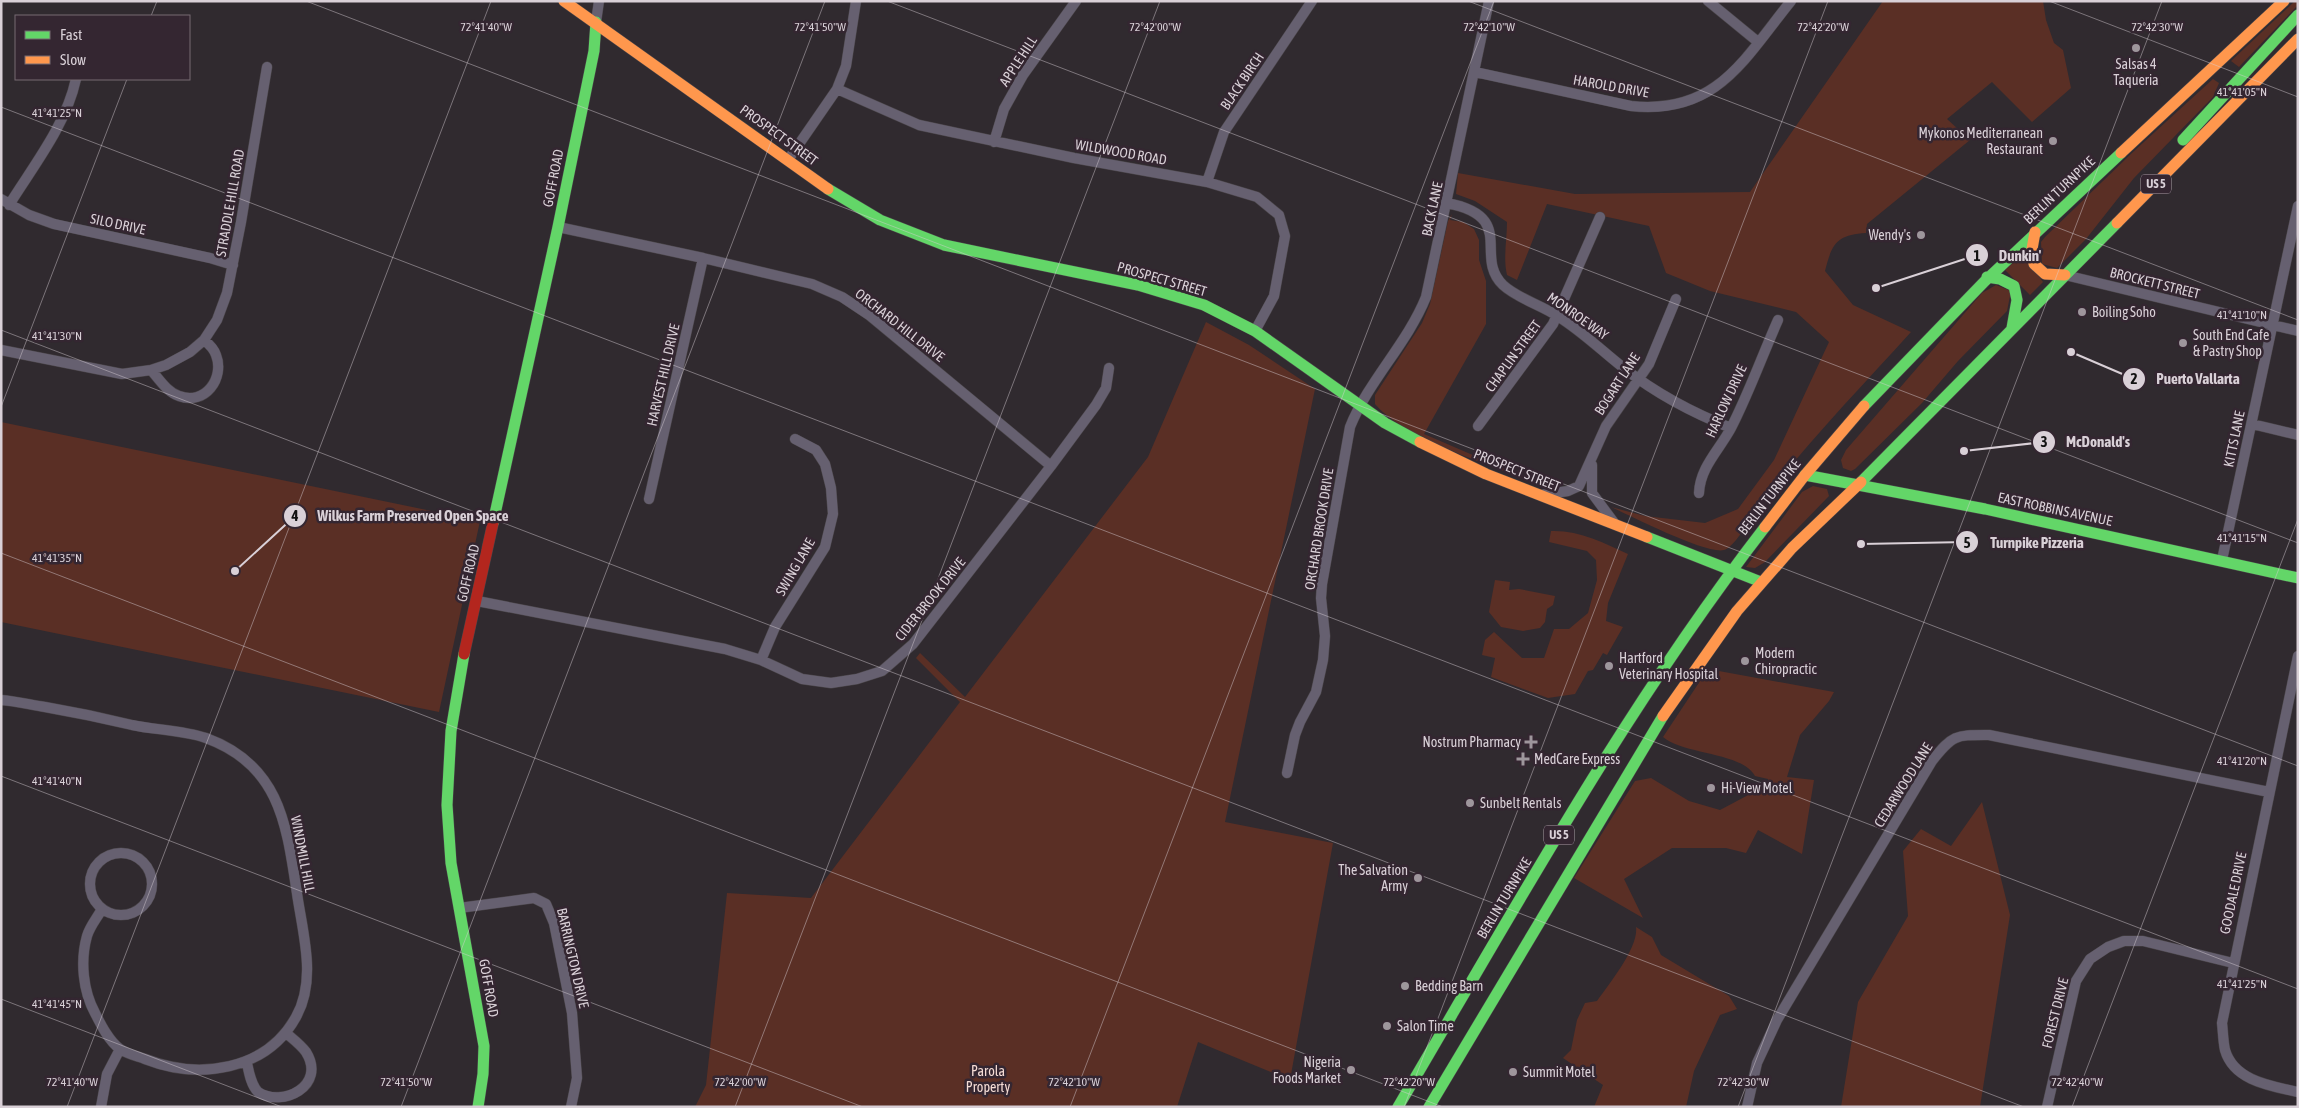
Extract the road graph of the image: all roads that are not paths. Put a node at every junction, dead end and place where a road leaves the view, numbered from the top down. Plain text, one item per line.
1 (564, 1) edge
2 (599, 1) edge
3 (856, 1) edge
4 (1076, 1) edge
5 (1312, 1) edge
6 (1490, 1) edge
7 (1708, 1) edge
8 (1791, 1) edge
9 (2284, 1) edge
10 (2298, 15) edge
11 (596, 22) junction
12 (2298, 39) edge
13 (1758, 42) junction
14 (268, 67) dead end
15 (2222, 71) junction
16 (1475, 72) junction
17 (76, 80) edge
18 (837, 89) junction
19 (2226, 92) junction
20 (994, 142) junction
21 (788, 160) junction
22 (2171, 168) junction
23 (1207, 182) junction
24 (5, 202) edge
25 (1447, 203) junction
26 (2298, 206) edge
27 (1600, 217) dead end
28 (558, 227) junction
29 (2035, 232) junction
30 (703, 258) junction
31 (233, 265) junction
32 (2065, 276) junction
33 (1987, 277) junction
34 (1676, 299) dead end
35 (1558, 316) junction
36 (1778, 320) dead end
37 (2272, 326) junction
38 (2012, 328) junction
39 (1255, 331) junction
40 (2298, 332) edge
41 (204, 340) junction
42 (1, 350) edge
43 (1109, 368) dead end
44 (151, 370) junction
45 (1639, 380) junction
46 (1360, 406) junction
47 (2252, 424) junction
48 (1478, 426) dead end
49 (1731, 428) junction
50 (2298, 435) edge
51 (796, 439) dead end
52 (1592, 456) junction
53 (1051, 466) junction
54 (1805, 474) junction
55 (1858, 485) junction
56 (1699, 493) dead end
57 (1540, 495) junction
58 (649, 499) dead end
59 (1616, 525) junction
60 (2222, 560) junction
61 (1731, 571) junction
62 (2298, 578) edge
63 (1761, 582) junction
64 (477, 601) junction
65 (2298, 656) edge
66 (761, 660) junction
67 (1, 700) edge
68 (1288, 773) dead end
69 (2269, 792) junction
70 (1554, 872) junction
71 (459, 908) junction
72 (102, 909) junction
73 (2233, 963) junction
74 (286, 1033) junction
75 (120, 1049) junction
76 (247, 1063) junction
77 (2298, 1092) edge
78 (101, 1107) edge
79 (478, 1107) edge
80 (571, 1107) edge
81 (1398, 1107) edge
82 (1429, 1107) edge
83 (1747, 1107) edge
84 (2047, 1107) edge

1 - 11 main road, PROSPECT STREET
2 - 11 street
3 - 18 street
4 - 20 street, APPLE HILL
5 - 23 street, BLACK BIRCH
6 - 16 street, BACK LANE
7 - 13 street
8 - 13 street, HAROLD DRIVE
9 - 15 main road, BERLIN TURNPIKE / US 5
10 - 19 main road
11 - 21 main road, PROSPECT STREET
11 - 28 main road, GOFF ROAD
12 - 22 main road, BERLIN TURNPIKE / US 5
13 - 16 street, HAROLD DRIVE
14 - 31 street, STRADDLE HILL ROAD
15 - 19 main road
15 - 29 main road, BERLIN TURNPIKE / US 5
16 - 25 street, BACK LANE
17 - 24 street
18 - 20 street, WILDWOOD ROAD
18 - 21 street
19 - 22 main road
20 - 23 street, WILDWOOD ROAD
21 - 39 main road, PROSPECT STREET
22 - 32 main road, BERLIN TURNPIKE / US 5
23 - 39 street, WILDWOOD ROAD
24 - 31 street, SILO DRIVE
25 - 35 street, MONROE WAY
25 - 46 street, BACK LANE
26 - 37 street, KITTS LANE
27 - 35 street, CHAPLIN STREET
28 - 30 street, ORCHARD HILL DRIVE
28 - 64 main road, GOFF ROAD
29 - 32 main road
29 - 33 main road, BERLIN TURNPIKE / US 5
30 - 53 street, ORCHARD HILL DRIVE
30 - 58 street, HARVEST HILL DRIVE
31 - 41 street, STRADDLE HILL ROAD
32 - 37 street, BROCKETT STREET
32 - 38 main road, BERLIN TURNPIKE / US 5
33 - 38 main road
33 - 54 main road, BERLIN TURNPIKE / US 5
34 - 45 street, BOGART LANE
35 - 45 street, MONROE WAY
35 - 48 street, CHAPLIN STREET
36 - 49 street, HARLOW DRIVE
37 - 40 street, BROCKETT STREET
37 - 47 street, KITTS LANE
38 - 55 main road, BERLIN TURNPIKE / US 5
39 - 46 main road, PROSPECT STREET
41 - 44 street, STRADDLE HILL ROAD
41 - 44 street
42 - 44 street, STRADDLE HILL ROAD
43 - 53 street, CIDER BROOK DRIVE
45 - 49 street, MONROE WAY
45 - 52 street, BOGART LANE
46 - 57 main road, PROSPECT STREET
46 - 68 street, ORCHARD BROOK DRIVE
47 - 50 street
47 - 60 street, KITTS LANE
49 - 56 street, HARLOW DRIVE
51 - 66 street, SWING LANE
52 - 57 street, BOGART LANE
52 - 59 street, BOGART LANE
53 - 66 street, CIDER BROOK DRIVE
54 - 55 main road, EAST ROBBINS AVENUE
54 - 61 main road, BERLIN TURNPIKE / US 5
55 - 60 main road, EAST ROBBINS AVENUE
55 - 63 main road, BERLIN TURNPIKE / US 5
57 - 59 main road, PROSPECT STREET
59 - 61 main road, PROSPECT STREET
60 - 62 main road, EAST ROBBINS AVENUE
61 - 63 main road, PROSPECT STREET
61 - 70 main road, BERLIN TURNPIKE / US 5
63 - 70 main road, BERLIN TURNPIKE / US 5
64 - 66 street, CIDER BROOK DRIVE
64 - 71 main road, GOFF ROAD
65 - 69 street, GOODALE DRIVE
67 - 74 street, WINDMILL HILL
69 - 73 street, GOODALE DRIVE
69 - 83 street, CEDARWOOD LANE
70 - 81 main road, BERLIN TURNPIKE / US 5
70 - 82 main road, BERLIN TURNPIKE / US 5
71 - 79 main road, GOFF ROAD
71 - 80 street, BARRINGTON DRIVE
72 - 72 street
72 - 75 street, WINDMILL HILL
73 - 77 street, GOODALE DRIVE
73 - 84 street, FOREST DRIVE
74 - 76 street, WINDMILL HILL
74 - 76 street
75 - 76 street, WINDMILL HILL
75 - 78 street

